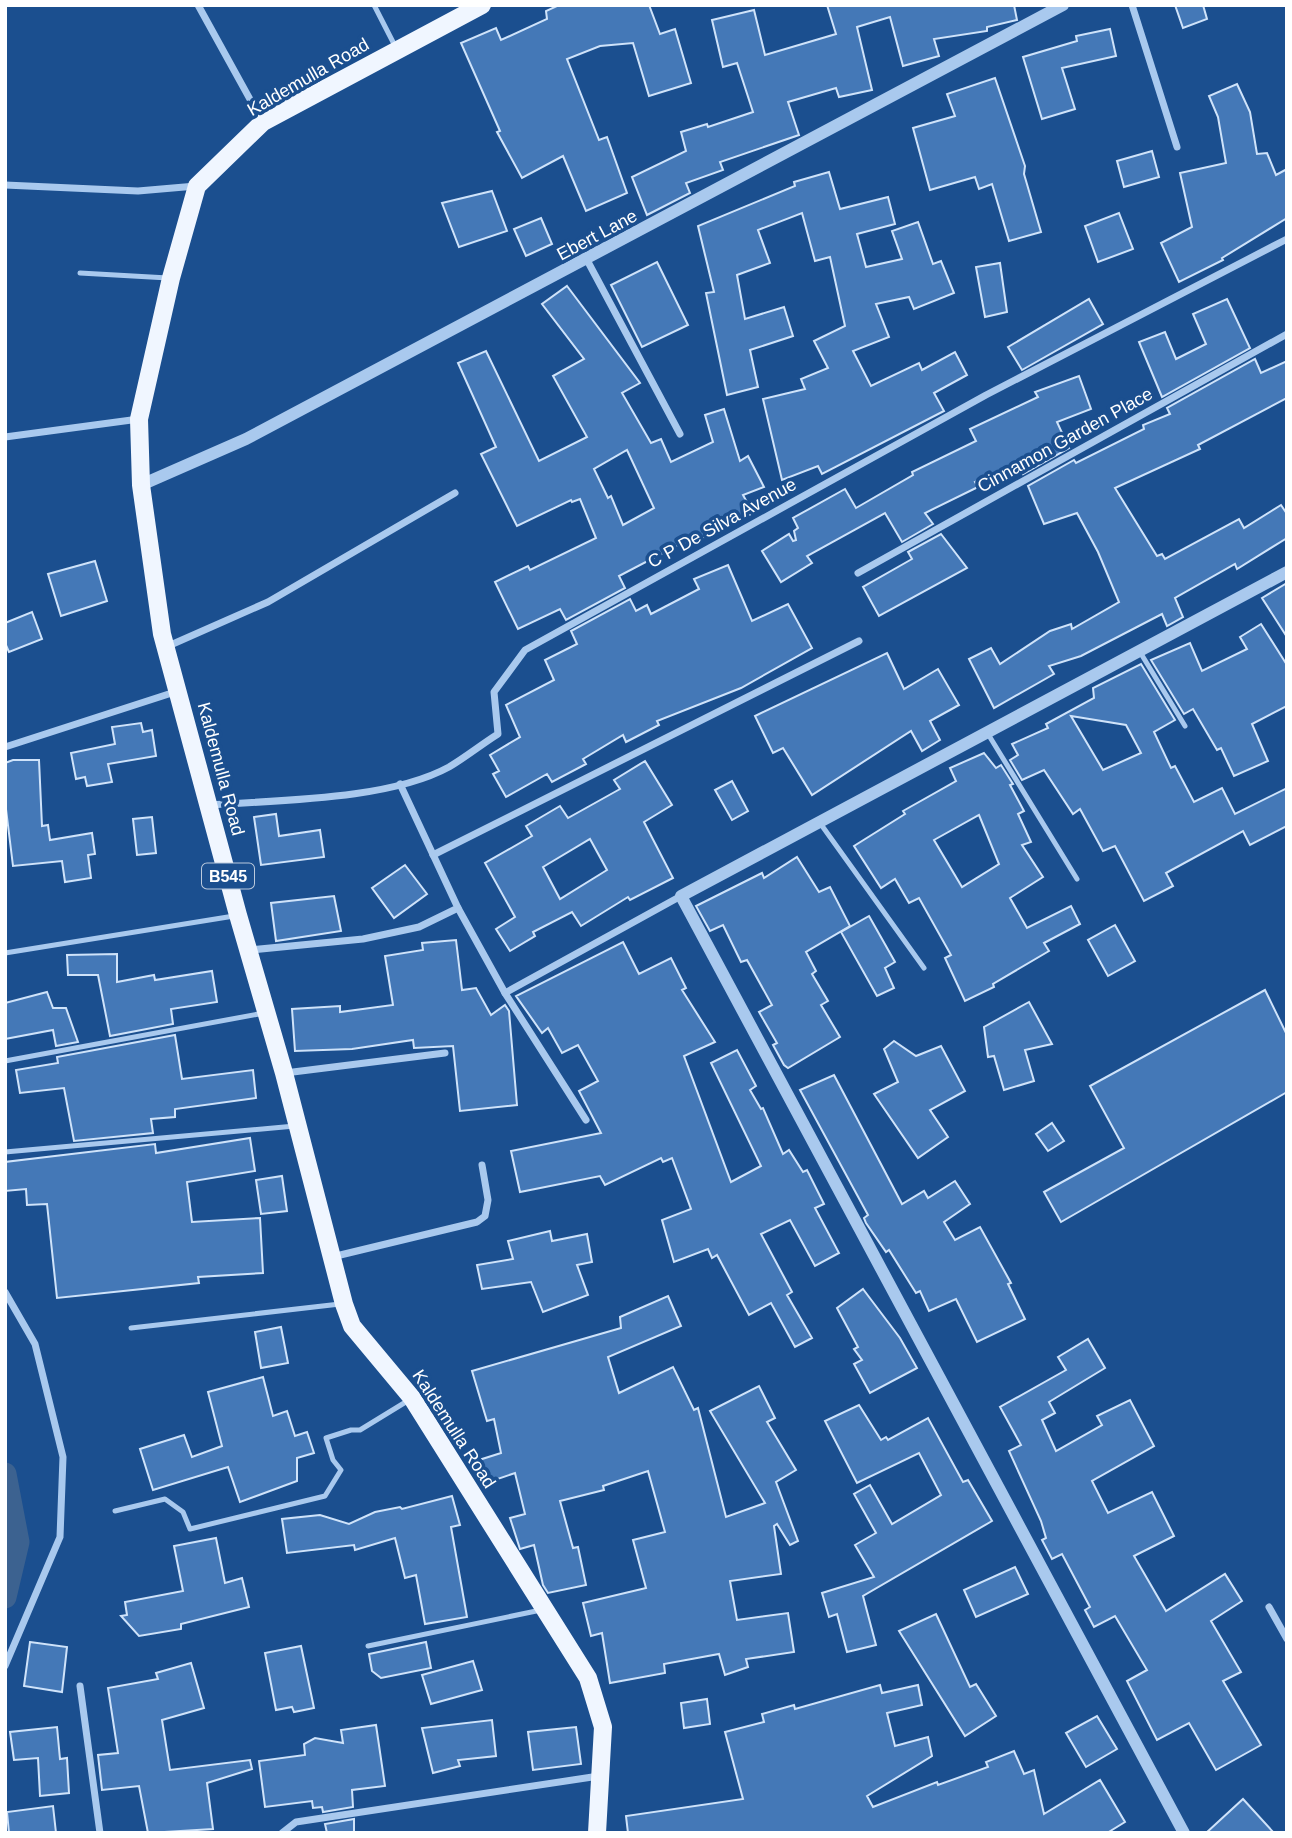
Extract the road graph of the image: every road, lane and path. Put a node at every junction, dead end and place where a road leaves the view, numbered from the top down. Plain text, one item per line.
1 (198, 5) edge
2 (374, 5) edge
3 (482, 5) edge
4 (1063, 5) edge
5 (1132, 5) edge
6 (398, 51) junction
7 (262, 122) junction
8 (1177, 147) dead end
9 (5, 185) edge
10 (197, 186) junction
11 (1287, 239) edge
12 (587, 260) junction
13 (80, 273) dead end
14 (171, 278) junction
15 (1287, 334) edge
16 (139, 419) junction
17 (680, 434) dead end
18 (5, 437) edge
19 (141, 485) junction
20 (454, 493) dead end
21 (1287, 572) edge
22 (858, 573) dead end
23 (859, 641) dead end
24 (166, 647) junction
25 (1140, 652) junction
26 (178, 691) junction
27 (1185, 726) dead end
28 (988, 734) junction
29 (5, 747) edge
30 (400, 784) junction
31 (209, 805) junction
32 (818, 820) junction
33 (433, 855) junction
34 (1077, 879) dead end
35 (681, 896) junction
36 (458, 908) junction
37 (237, 915) junction
38 (249, 950) junction
39 (5, 953) edge
40 (924, 968) dead end
41 (505, 993) junction
42 (266, 1012) junction
43 (445, 1053) dead end
44 (5, 1061) edge
45 (284, 1073) junction
46 (586, 1120) dead end
47 (298, 1126) junction
48 (5, 1152) edge
49 (482, 1165) dead end
50 (332, 1257) junction
51 (5, 1292) edge
52 (344, 1304) junction
53 (131, 1328) dead end
54 (412, 1398) junction
55 (115, 1511) dead end
56 (1269, 1607) dead end
57 (544, 1609) junction
58 (1287, 1639) edge
59 (368, 1646) dead end
60 (5, 1666) edge
61 (80, 1686) dead end
62 (601, 1776) junction
63 (100, 1833) edge
64 (282, 1833) edge
65 (597, 1833) edge
66 (1184, 1833) edge

1 - 7 street
2 - 6 lane
3 - 6 main road, Kaldemulla Road / B545
4 - 12 street, Ebert Lane
5 - 8 street
6 - 7 main road, Kaldemulla Road / B545
7 - 10 main road, Kaldemulla Road / B545
9 - 10 street
10 - 14 main road, Kaldemulla Road / B545
11 - 30 street, C P De Silva Avenue
12 - 17 street
12 - 19 street, Ebert Lane
13 - 14 lane
14 - 16 main road, Kaldemulla Road / B545
15 - 22 street, Cinnamon Garden Place
16 - 18 street
16 - 19 main road, Kaldemulla Road / B545
19 - 24 main road, Kaldemulla Road / B545
20 - 24 street
21 - 25 street
23 - 33 street
24 - 26 main road, Kaldemulla Road / B545
25 - 27 lane
25 - 28 street
26 - 29 street
26 - 31 main road, Kaldemulla Road / B545
28 - 32 street
28 - 34 lane
30 - 31 street, C P De Silva Avenue
30 - 33 street
31 - 37 main road, Kaldemulla Road / B545
32 - 35 street
32 - 40 lane
33 - 36 street
35 - 41 street
35 - 66 street
36 - 38 street
36 - 41 street
37 - 38 main road, Kaldemulla Road / B545
37 - 39 lane
38 - 42 main road, Kaldemulla Road / B545
41 - 46 street
42 - 44 lane
42 - 45 main road, Kaldemulla Road / B545
43 - 45 street
45 - 47 main road, Kaldemulla Road / B545
47 - 48 lane
47 - 50 main road, Kaldemulla Road / B545
49 - 50 street
50 - 52 main road, Kaldemulla Road / B545
51 - 60 street
52 - 53 lane
52 - 54 main road, Kaldemulla Road / B545
54 - 55 lane
54 - 57 main road, Kaldemulla Road / B545
56 - 58 street
57 - 59 lane
57 - 62 main road, Kaldemulla Road / B545
61 - 63 street
62 - 64 street
62 - 65 main road, Kaldemulla Road / B545

